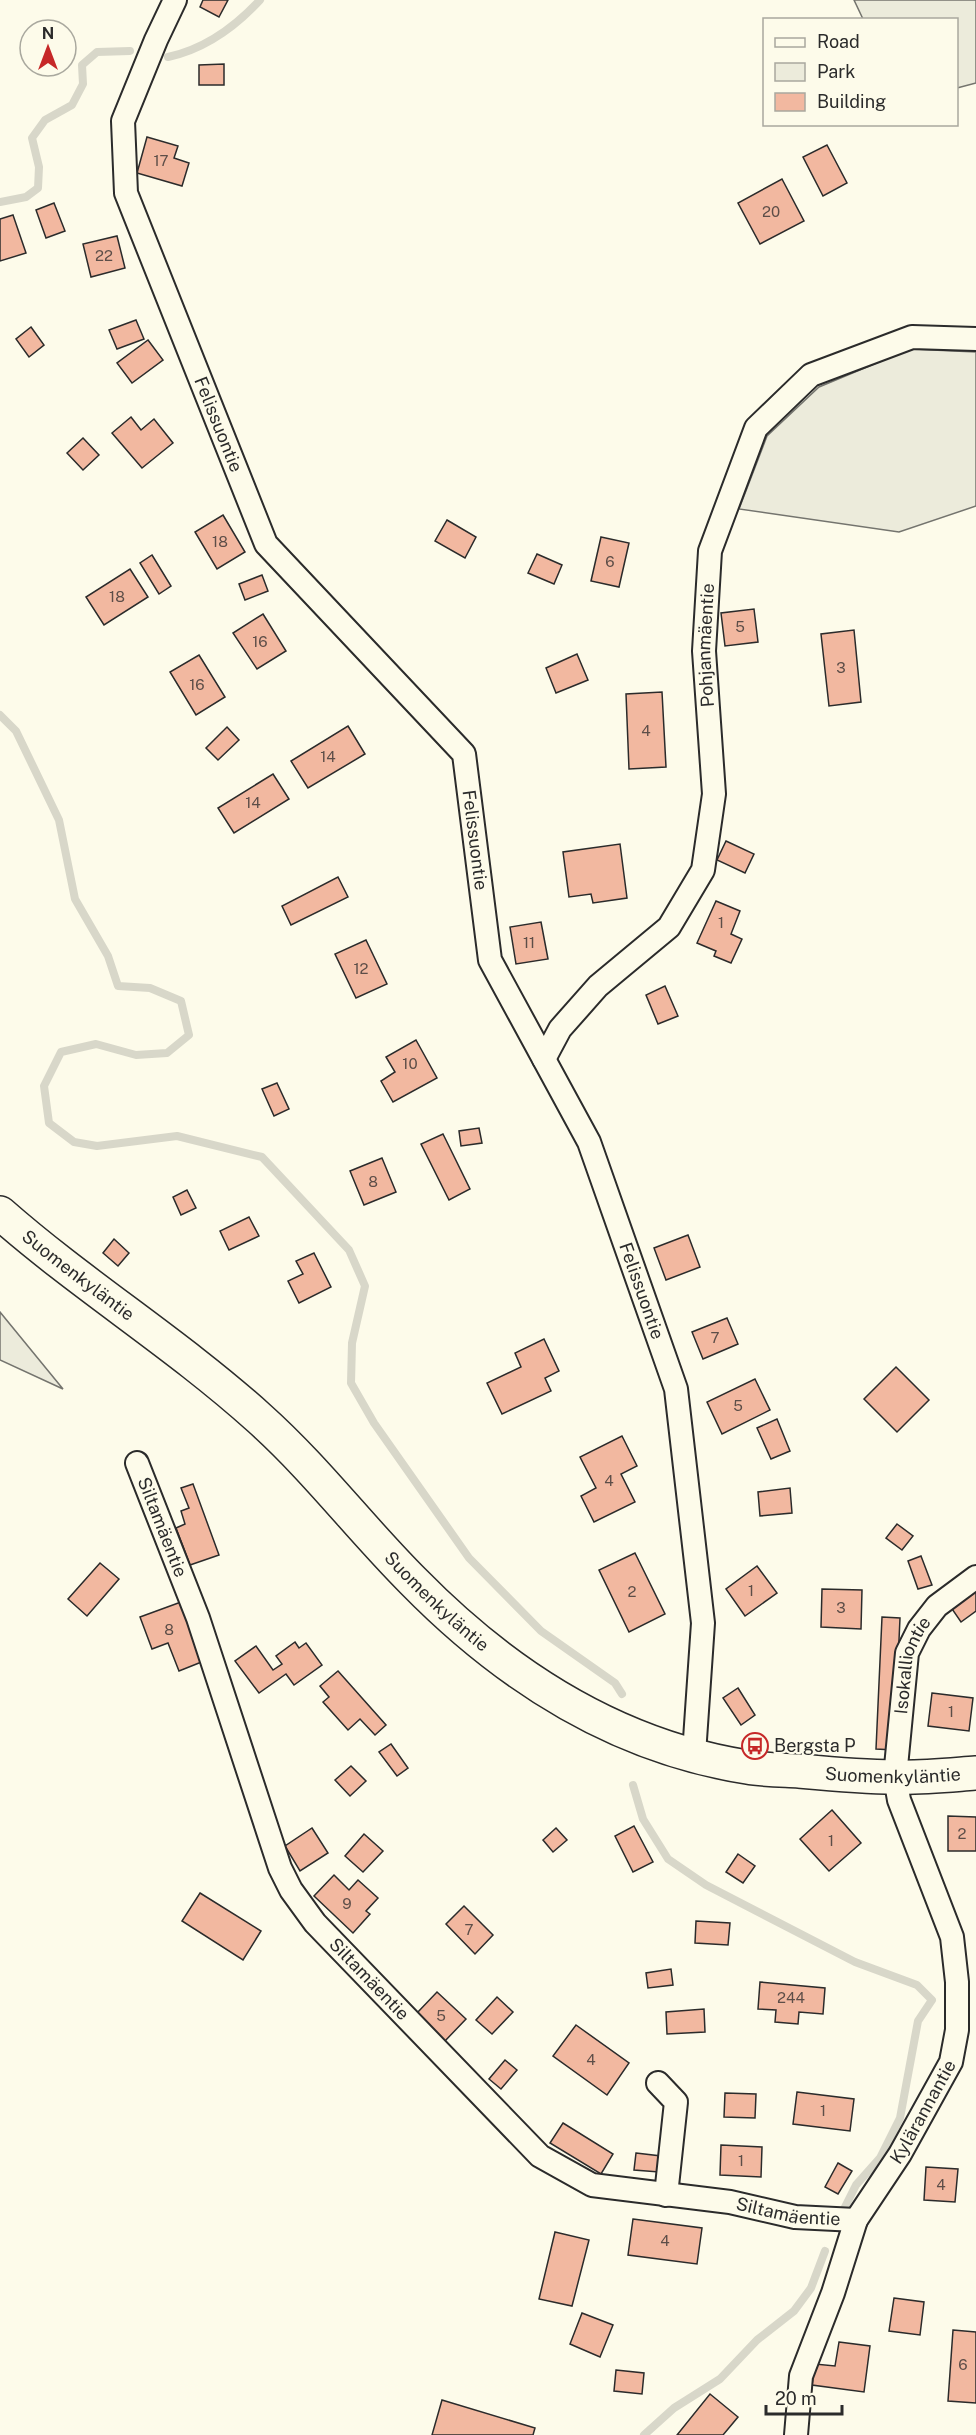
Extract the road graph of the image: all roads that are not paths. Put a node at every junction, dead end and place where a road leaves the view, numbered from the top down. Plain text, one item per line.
1 (176, 0) edge
2 (976, 339) edge
3 (544, 1059) junction
4 (0, 1213) edge
5 (137, 1463) dead end
6 (976, 1577) edge
7 (694, 1754) junction
8 (976, 1773) edge
9 (895, 1778) junction
10 (658, 2083) dead end
11 (666, 2195) junction
12 (856, 2220) junction
13 (796, 2435) edge

1 - 3 street, Felissuontie
2 - 3 street, Pohjanmäentie
3 - 7 street, Felissuontie
4 - 7 street, Suomenkyläntie
5 - 11 street, Siltamäentie
6 - 9 street, Isokalliontie
7 - 9 street, Suomenkyläntie
8 - 9 street, Suomenkyläntie
9 - 12 street, Kylärannantie
10 - 11 street
11 - 12 street, Siltamäentie
12 - 13 street, Kylärannantie

